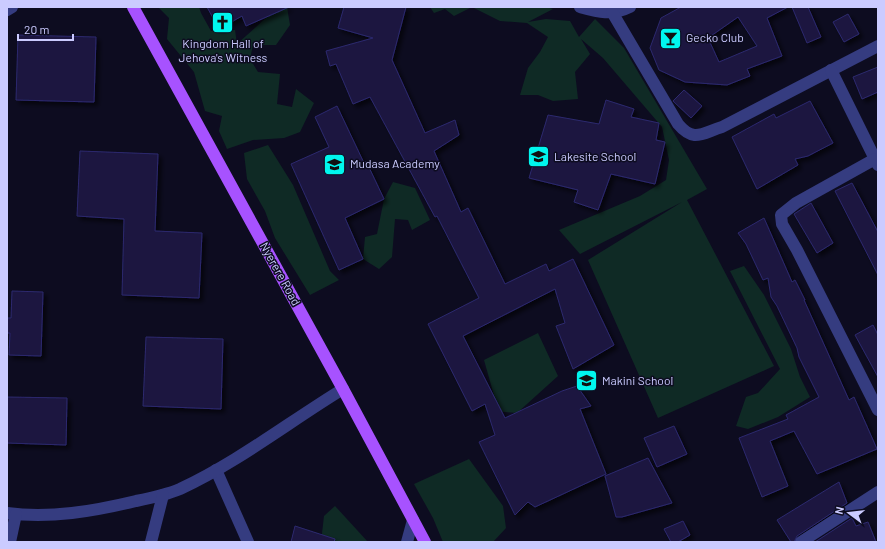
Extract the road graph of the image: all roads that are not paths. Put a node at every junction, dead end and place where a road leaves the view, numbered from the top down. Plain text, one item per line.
1 (12, 7) edge
2 (133, 7) edge
3 (580, 7) edge
4 (630, 7) edge
5 (7, 10) edge
6 (612, 12) junction
7 (878, 46) edge
8 (831, 70) junction
9 (877, 162) edge
10 (343, 389) junction
11 (878, 410) edge
12 (216, 470) junction
13 (878, 492) edge
14 (164, 495) junction
15 (12, 514) edge
16 (413, 520) junction
17 (10, 542) edge
18 (152, 542) edge
19 (248, 542) edge
20 (407, 542) edge
21 (425, 542) edge
22 (801, 542) edge

1 - 5 street
2 - 10 main road, Nyerere Road
3 - 6 street
4 - 6 street
6 - 8 street
7 - 8 street
8 - 9 street
9 - 11 street
10 - 12 street
10 - 16 main road, Nyerere Road
12 - 14 street
12 - 19 street
13 - 22 street
14 - 15 street
14 - 18 street
15 - 17 street
16 - 20 street
16 - 21 main road, Nyerere Road

